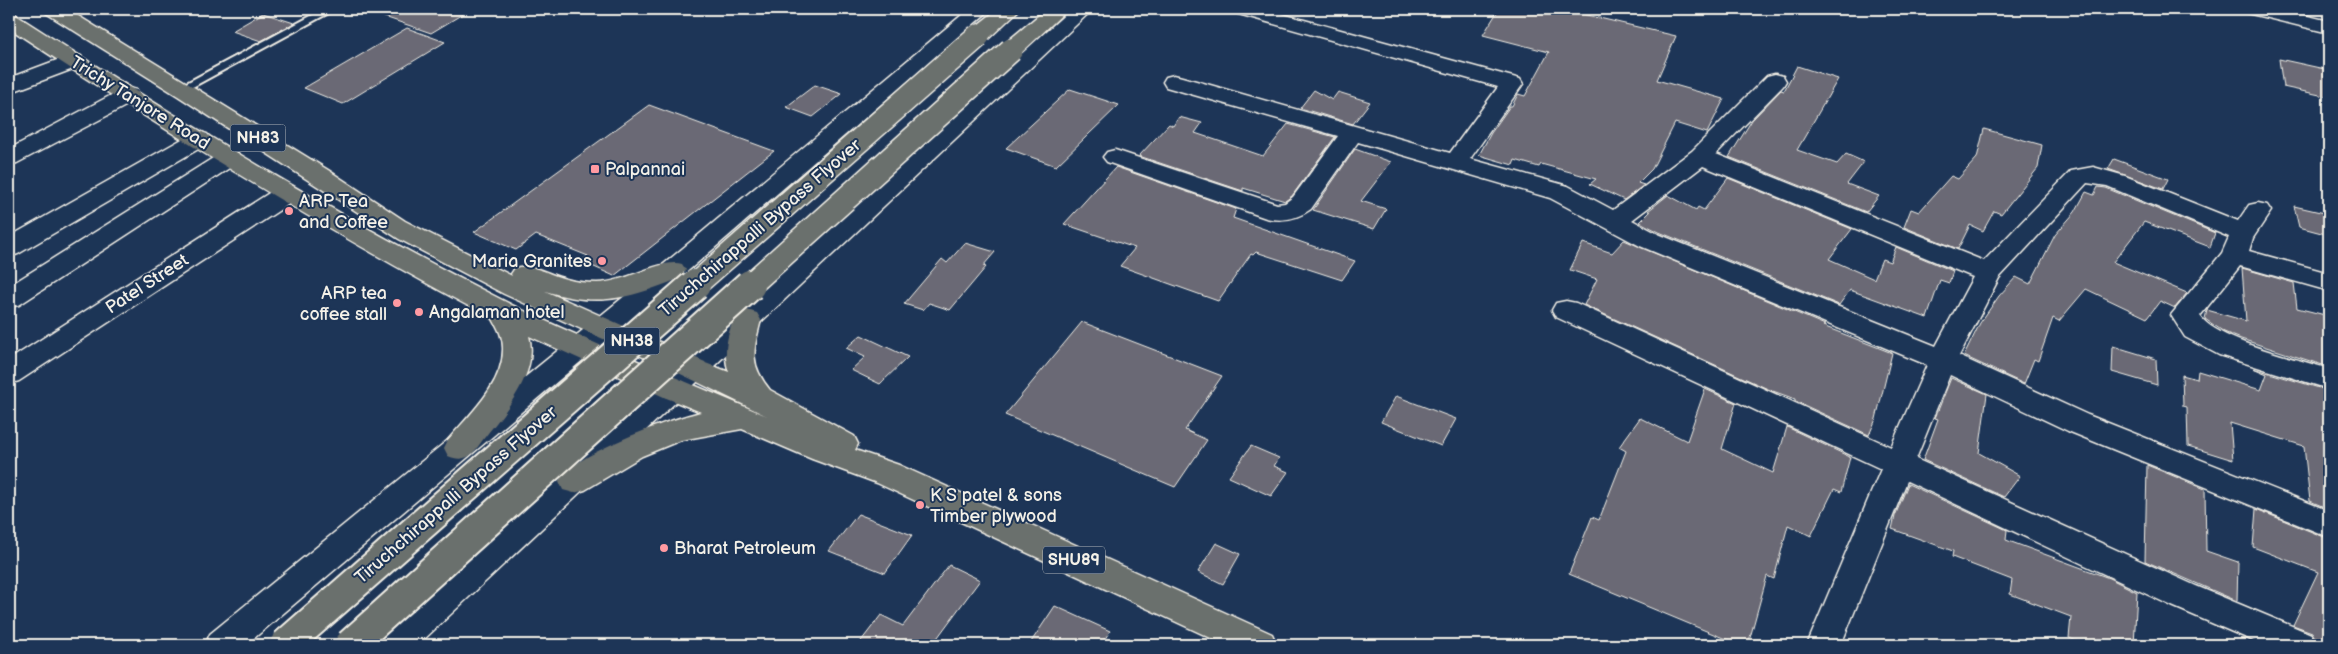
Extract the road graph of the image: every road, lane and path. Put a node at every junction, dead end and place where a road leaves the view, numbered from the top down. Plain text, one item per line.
1 (53, 9) edge
2 (332, 9) edge
3 (981, 9) edge
4 (1010, 9) edge
5 (1058, 9) edge
6 (1083, 9) edge
7 (1242, 9) edge
8 (2254, 9) edge
9 (9, 19) edge
10 (2329, 27) edge
11 (73, 61) junction
12 (1775, 81) dead end
13 (1174, 82) dead end
14 (9, 86) edge
15 (183, 88) junction
16 (129, 95) junction
17 (1352, 134) junction
18 (199, 139) junction
19 (1700, 156) junction
20 (1115, 157) dead end
21 (9, 158) edge
22 (229, 158) junction
23 (1456, 162) junction
24 (286, 194) junction
25 (1615, 221) junction
26 (2245, 234) junction
27 (9, 248) edge
28 (464, 264) junction
29 (672, 270) junction
30 (1988, 273) junction
31 (2329, 282) edge
32 (9, 298) edge
33 (1566, 310) dead end
34 (504, 313) junction
35 (747, 320) junction
36 (592, 337) junction
37 (1942, 360) junction
38 (9, 374) edge
39 (685, 379) junction
40 (2329, 379) edge
41 (752, 408) junction
42 (459, 448) junction
43 (1898, 464) junction
44 (574, 481) junction
45 (2329, 524) edge
46 (222, 645) edge
47 (285, 645) edge
48 (350, 645) edge
49 (395, 645) edge
50 (1260, 645) edge
51 (1824, 645) edge
52 (2299, 645) edge

1 - 15 main road, Trichy Tanjore Road / NH83
2 - 15 lane
3 - 29 street, NH83
4 - 47 main road, Tiruchchirappalli Bypass Flyover / NH38, bridge
5 - 48 main road, Tiruchchirappalli Bypass Flyover / NH38, bridge
6 - 35 street
7 - 23 street
8 - 10 street
9 - 11 main road, Trichy Tanjore Road / NH83
11 - 14 street
11 - 16 main road, Trichy Tanjore Road / NH83
12 - 19 street
13 - 17 street
15 - 28 main road, Trichy Tanjore Road / NH83
16 - 18 main road, Trichy Tanjore Road / NH83
16 - 21 street
17 - 20 street
17 - 23 street
18 - 22 main road, Trichy Tanjore Road / NH83
18 - 27 street
19 - 25 street
19 - 30 street
22 - 24 main road, Trichy Tanjore Road / NH83
22 - 32 street
23 - 25 street
24 - 34 main road, Trichy Tanjore Road / NH83
24 - 38 street, Patel Street
25 - 37 street
26 - 30 street
26 - 31 street
26 - 40 street
28 - 29 main road, NH83
28 - 36 main road, Trichy Tanjore Road
29 - 36 street
30 - 37 street
33 - 43 street
34 - 36 main road, Trichy Tanjore Road / NH83
34 - 42 main road
35 - 39 street
35 - 41 main road
36 - 39 main road, Trichy Tanjore Road
36 - 42 street
37 - 43 street
37 - 45 street
39 - 41 main road, SHU89
39 - 44 street
41 - 44 main road
41 - 50 main road, SHU89
42 - 46 street
43 - 51 street
43 - 52 street
44 - 49 street

